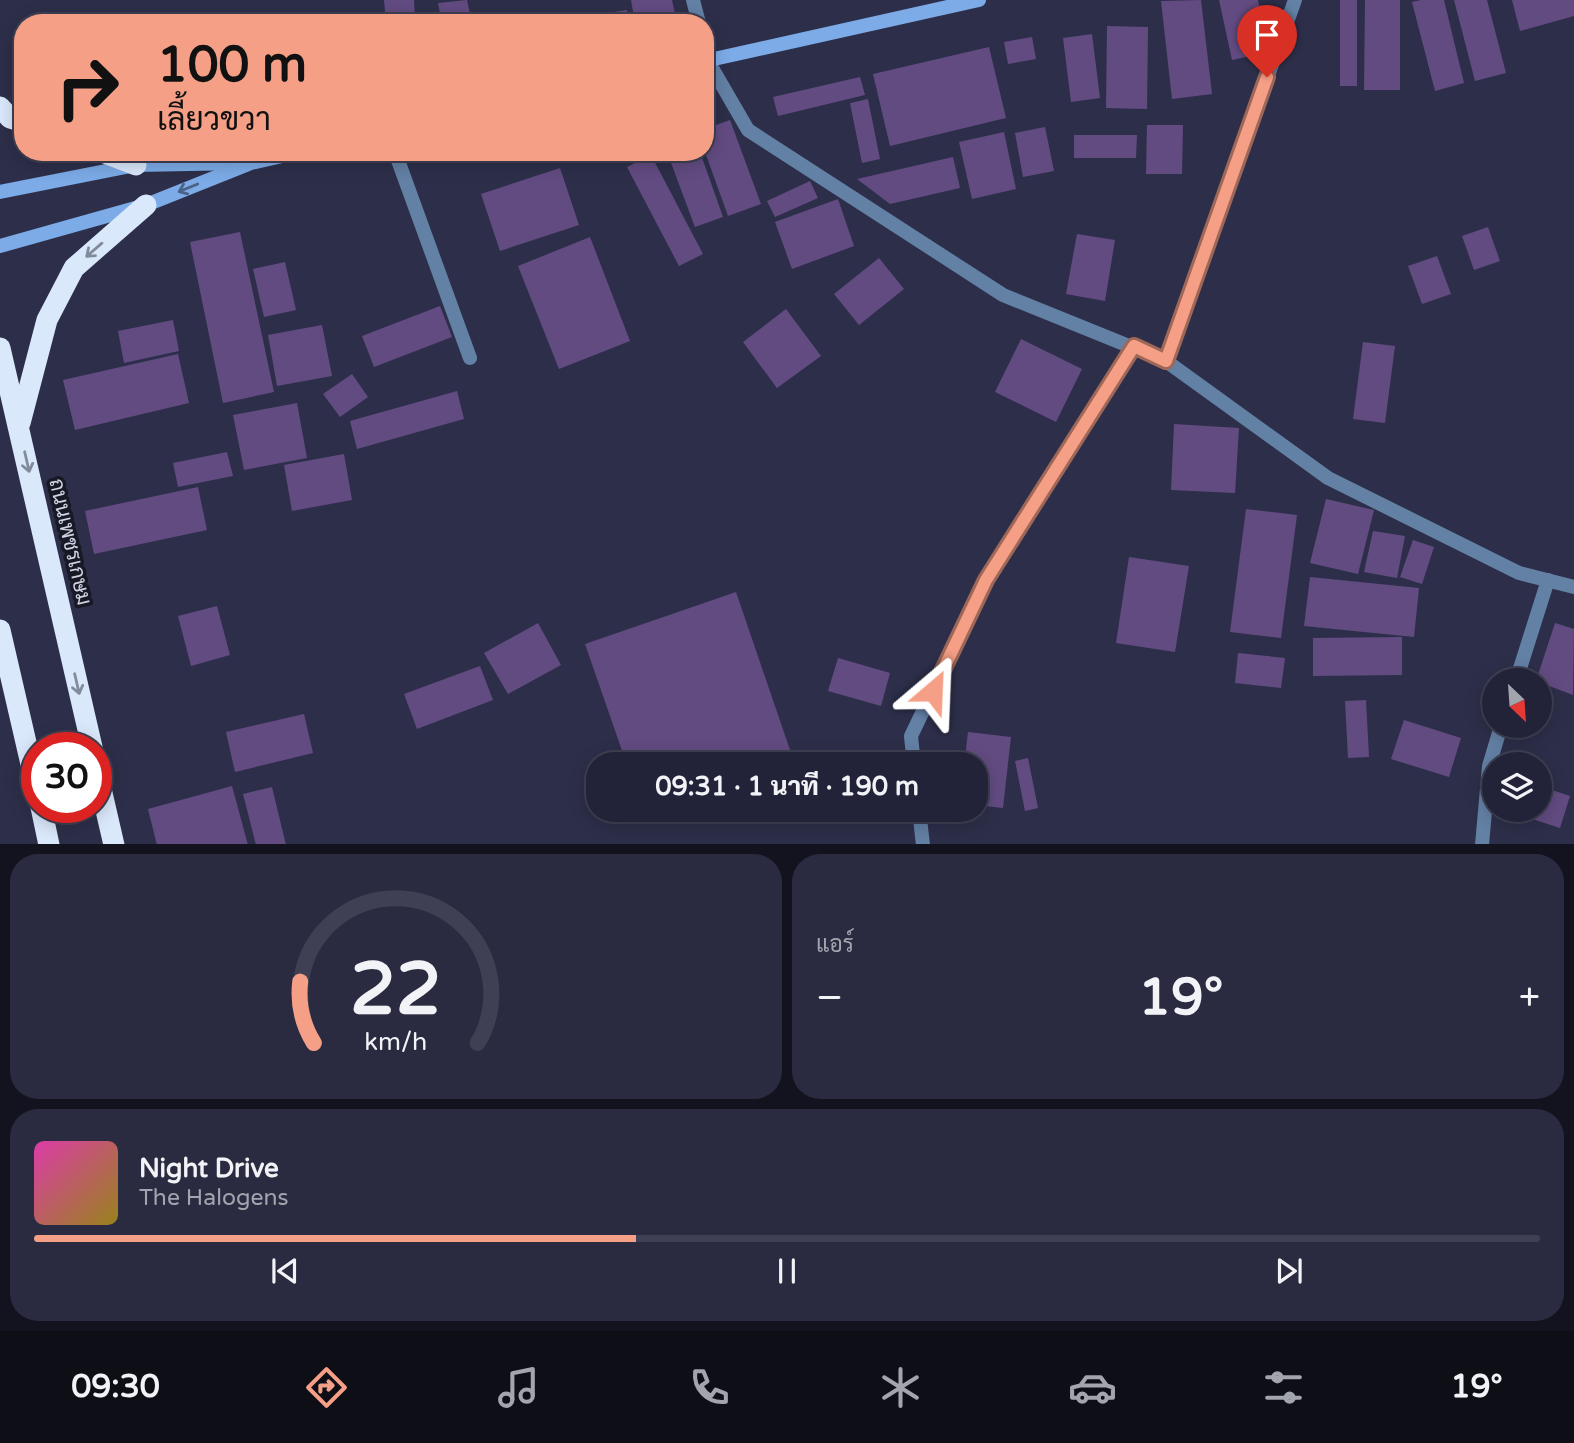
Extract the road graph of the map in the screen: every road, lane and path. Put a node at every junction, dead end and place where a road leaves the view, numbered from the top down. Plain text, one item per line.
1 (979, 0) edge
2 (1295, 0) edge
3 (714, 55) edge
4 (714, 71) edge
5 (0, 107) edge
6 (14, 119) edge
7 (126, 161) edge
8 (260, 161) edge
9 (398, 161) edge
10 (251, 163) junction
11 (136, 165) junction
12 (0, 192) edge
13 (146, 205) junction
14 (0, 246) edge
15 (1134, 346) junction
16 (0, 348) edge
17 (470, 358) dead end
18 (1166, 361) junction
19 (19, 428) junction
20 (1548, 580) junction
21 (1574, 587) edge
22 (0, 631) edge
23 (1520, 668) edge
24 (24, 732) edge
25 (89, 732) edge
26 (1498, 738) edge
27 (913, 752) edge
28 (920, 822) edge
29 (44, 823) edge
30 (109, 823) edge
31 (49, 844) edge
32 (114, 844) edge
33 (923, 844) edge
34 (1482, 844) edge

1 - 3 street
2 - 18 street
4 - 15 street
5 - 6 highway
7 - 11 highway
8 - 10 street
9 - 17 street
10 - 11 street
10 -> 13 street
11 - 12 street
13 - 14 street
13 -> 19 highway
15 - 18 street
15 - 27 street
16 - 19 highway, ถนนเพชรเกษม
18 - 20 street
19 -> 25 highway, ถนนเพชรเกษม
20 - 21 street
20 - 23 street
22 - 24 highway
26 - 34 street
28 - 33 street
29 - 31 highway
30 - 32 highway

